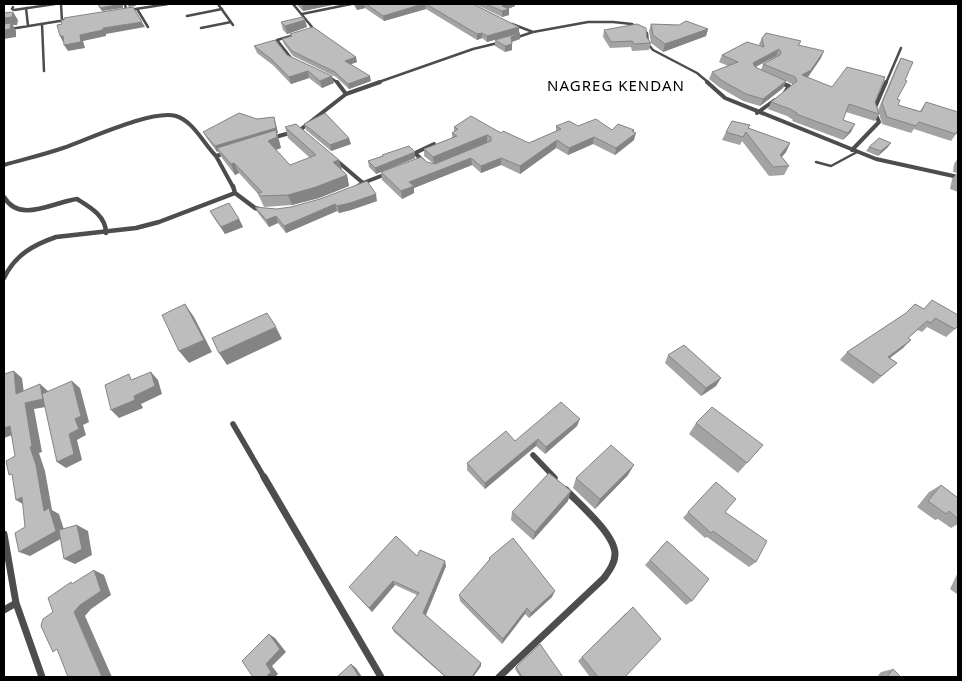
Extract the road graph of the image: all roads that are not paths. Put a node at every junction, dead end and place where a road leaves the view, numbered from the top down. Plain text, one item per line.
1 (55, 4) edge
2 (61, 4) edge
3 (125, 4) edge
4 (166, 4) edge
5 (218, 4) edge
6 (293, 4) edge
7 (350, 4) edge
8 (13, 7) dead end
9 (26, 8) junction
10 (137, 9) junction
11 (222, 9) junction
12 (126, 10) junction
13 (117, 12) edge
14 (302, 14) junction
15 (187, 16) dead end
16 (72, 19) edge
17 (62, 21) junction
18 (509, 23) edge
19 (42, 24) junction
20 (28, 26) junction
21 (148, 27) dead end
22 (201, 28) dead end
23 (4, 30) edge
24 (533, 32) junction
25 (901, 48) dead end
26 (296, 62) edge
27 (44, 71) dead end
28 (318, 71) edge
29 (771, 78) edge
30 (783, 93) edge
31 (346, 94) junction
32 (777, 98) edge
33 (757, 113) junction
34 (300, 130) junction
35 (307, 136) edge
36 (263, 141) edge
37 (434, 144) edge
38 (235, 150) edge
39 (852, 150) junction
40 (857, 152) junction
41 (216, 156) junction
42 (334, 159) edge
43 (422, 160) junction
44 (816, 162) dead end
45 (413, 163) edge
46 (4, 165) edge
47 (429, 166) edge
48 (388, 173) edge
49 (958, 177) edge
50 (363, 183) junction
51 (350, 190) edge
52 (235, 193) junction
53 (4, 197) edge
54 (268, 211) edge
55 (106, 233) junction
56 (4, 278) edge
57 (233, 424) dead end
58 (533, 455) dead end
59 (4, 534) edge
60 (16, 603) junction
61 (4, 610) edge
62 (42, 677) edge
63 (381, 677) edge
64 (499, 677) edge

1 - 9 street
2 - 17 street
3 - 12 street
4 - 10 street
5 - 11 street
6 - 14 street
7 - 14 street
8 - 9 street
9 - 20 street
10 - 12 street
10 - 21 street
11 - 15 street
11 - 22 street
12 - 13 street
14 - 26 street
16 - 17 street
17 - 19 street
18 - 24 street
19 - 20 street
19 - 27 street
20 - 23 street
24 - 31 street
24 - 33 street
25 - 39 street
28 - 31 street
29 - 30 street
31 - 34 street
32 - 33 street
33 - 39 street
34 - 35 street
34 - 36 street
37 - 43 street
38 - 41 street
39 - 40 street
40 - 44 lane
40 - 49 street
41 - 46 street
41 - 52 street
42 - 50 street
43 - 45 street
43 - 47 street
48 - 50 street
50 - 51 street
52 - 54 street
52 - 55 street
53 - 55 street
55 - 56 street
57 - 63 street
58 - 64 street
59 - 60 street
60 - 61 street
60 - 62 street

